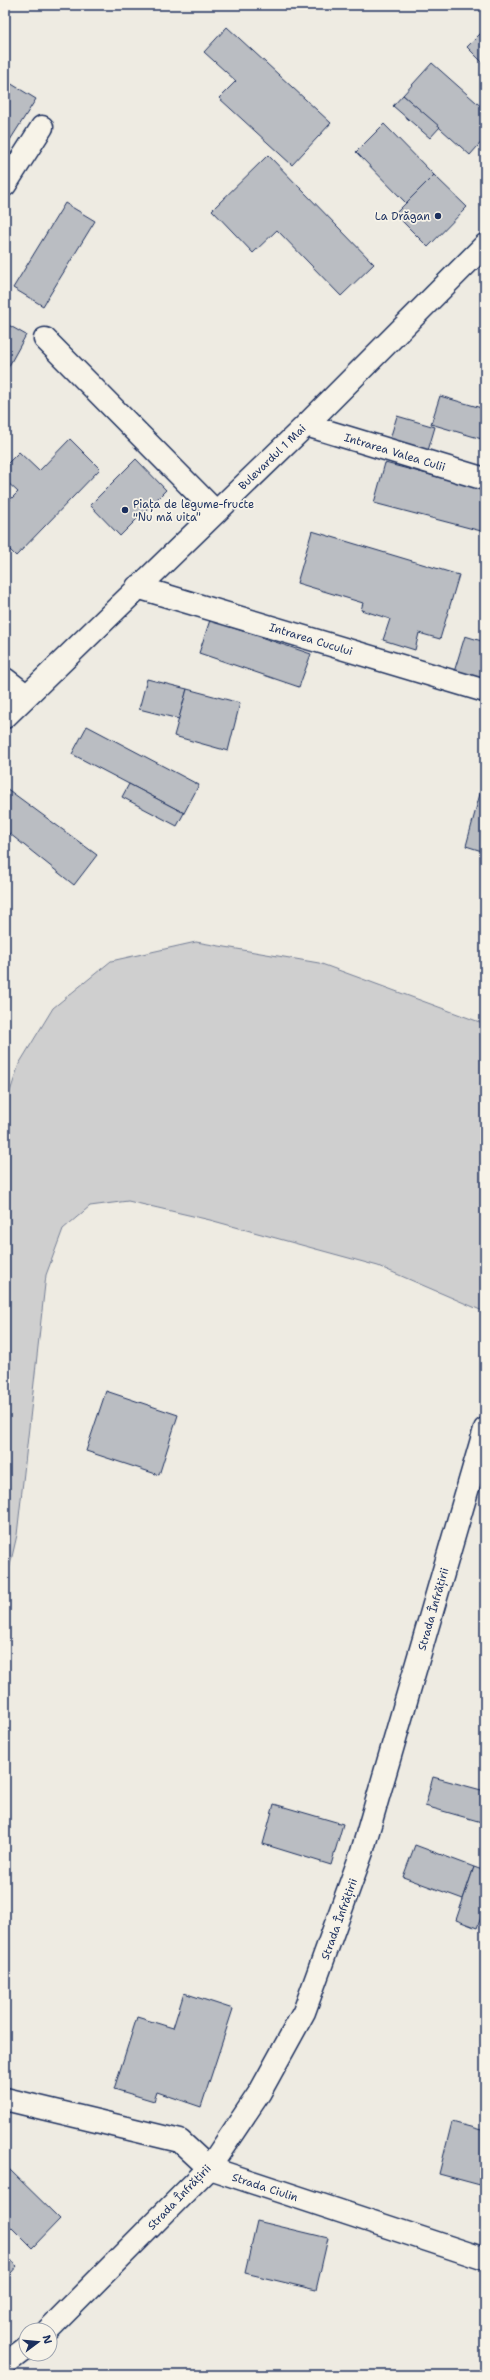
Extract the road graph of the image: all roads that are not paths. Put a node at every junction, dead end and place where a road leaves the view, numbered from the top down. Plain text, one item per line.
1 (42, 127) dead end
2 (5, 185) edge
3 (485, 245) edge
4 (45, 339) dead end
5 (306, 425) junction
6 (485, 479) edge
7 (216, 512) junction
8 (137, 587) junction
9 (5, 679) edge
10 (485, 691) edge
11 (26, 695) junction
12 (5, 717) edge
13 (485, 1429) edge
14 (5, 2099) edge
15 (209, 2168) junction
16 (485, 2259) edge
17 (56, 2322) edge
18 (18, 2354) edge
19 (5, 2364) edge

1 - 2 street
3 - 5 street, Bulevardul 1 Mai
4 - 7 street
5 - 6 street, Intrarea Valea Culii
5 - 7 street, Bulevardul 1 Mai
7 - 8 street, Bulevardul 1 Mai
8 - 10 street, Intrarea Cucului
8 - 11 street, Bulevardul 1 Mai
9 - 11 street
11 - 12 street, Bulevardul 1 Mai
13 - 15 street, Strada Înfrățirii
14 - 15 street, Strada Ciulin
15 - 16 street, Strada Ciulin
15 - 17 street, Strada Înfrățirii
18 - 19 street

